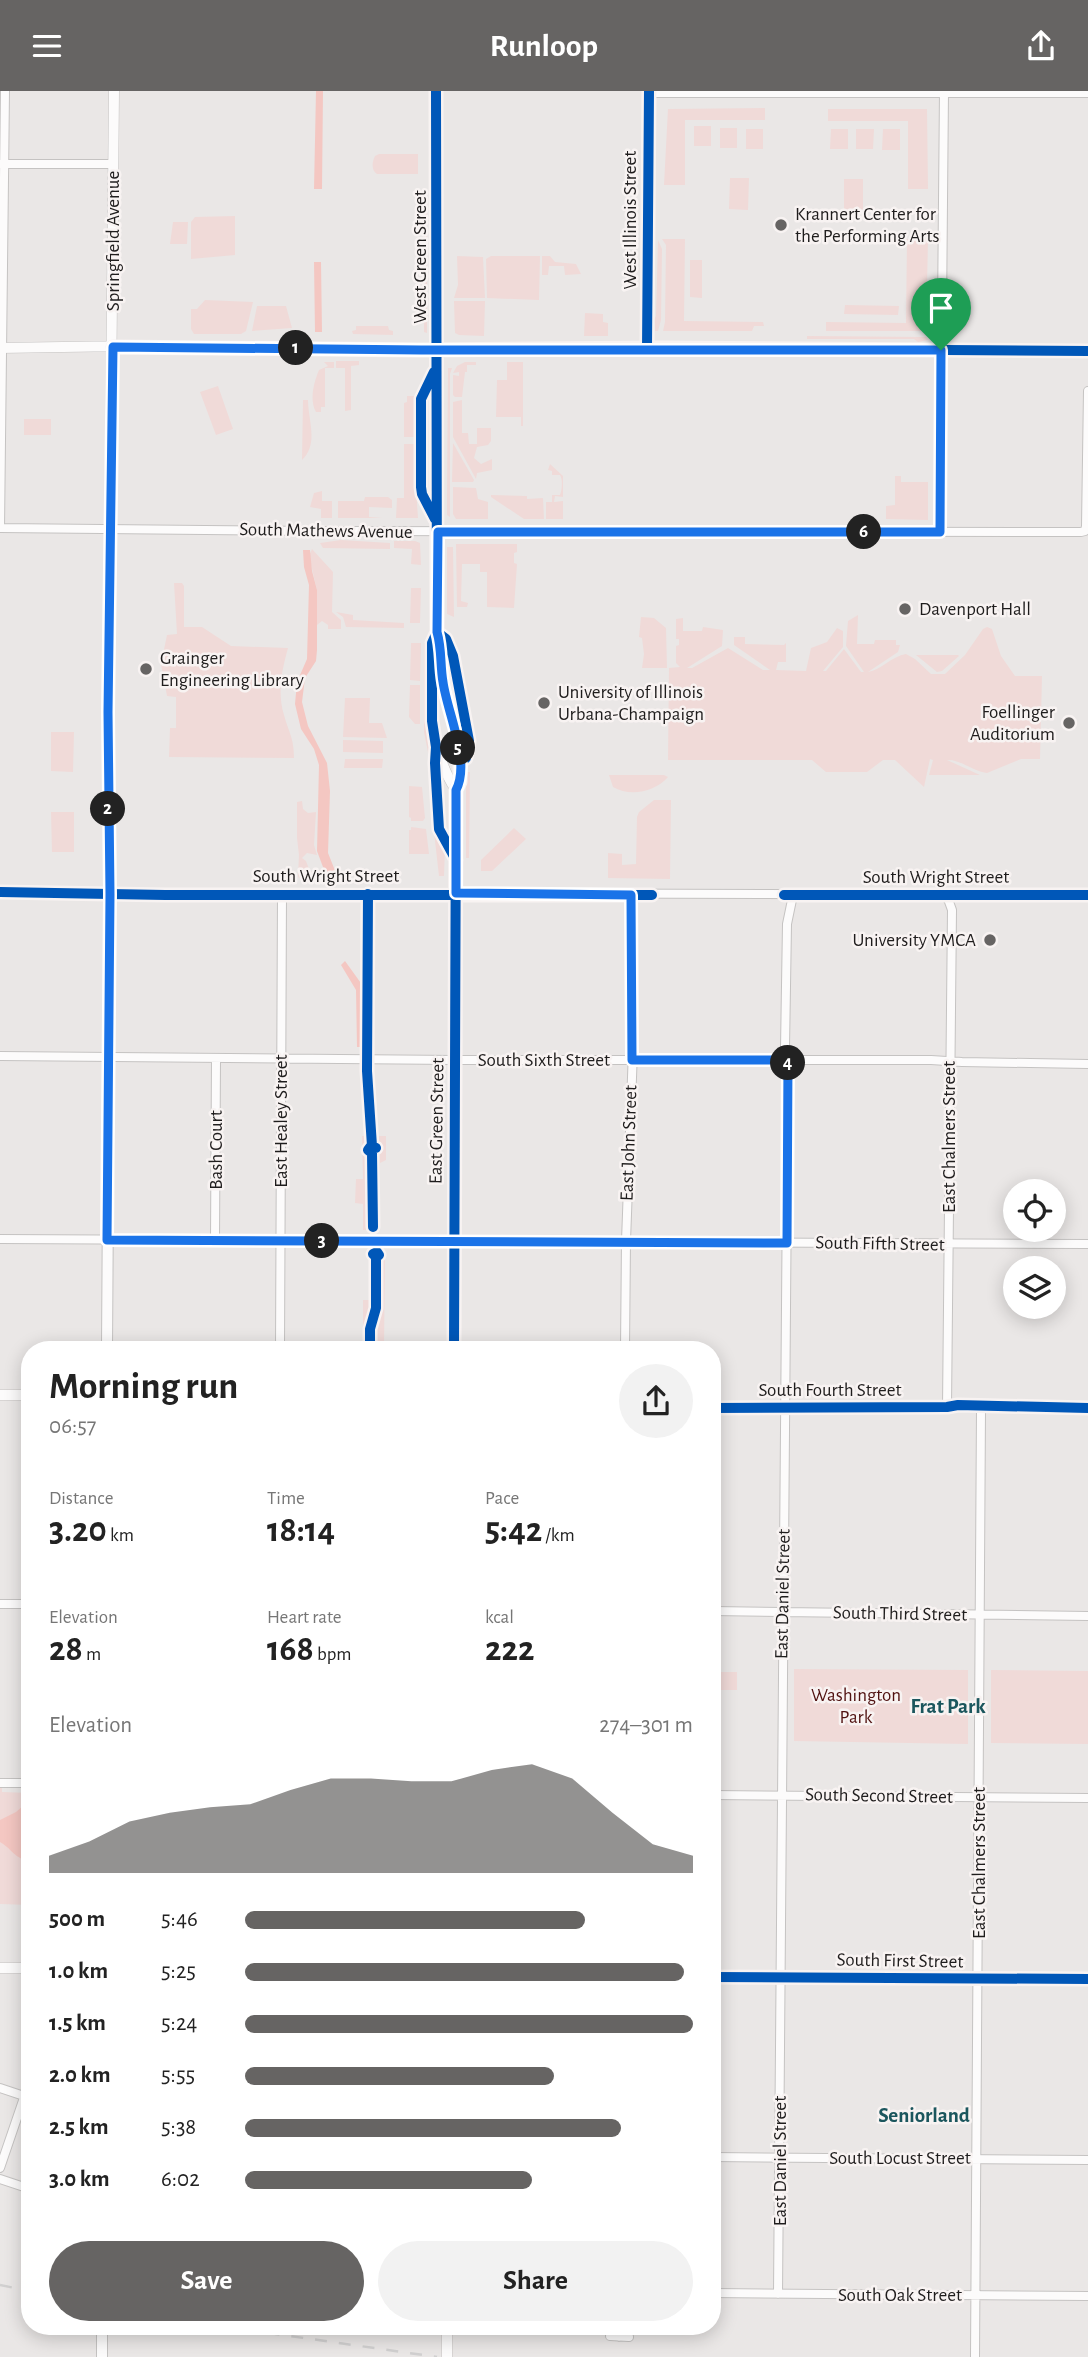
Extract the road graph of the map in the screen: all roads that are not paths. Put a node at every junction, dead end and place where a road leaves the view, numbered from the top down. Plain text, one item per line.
1 (5, 91) edge
2 (114, 91) edge
3 (436, 91) edge
4 (649, 92) edge
5 (944, 92) edge
6 (1088, 93) edge
7 (2, 164) edge
8 (113, 164) junction
9 (113, 347) junction
10 (1, 348) edge
11 (647, 349) junction
12 (438, 350) junction
13 (941, 350) junction
14 (1088, 351) edge
15 (1088, 391) edge
16 (0, 528) edge
17 (110, 529) junction
18 (438, 532) junction
19 (940, 532) junction
20 (437, 632) junction
21 (456, 790) junction
22 (0, 892) edge
23 (456, 893) junction
24 (110, 894) junction
25 (282, 894) junction
26 (631, 895) junction
27 (793, 895) junction
28 (940, 895) junction
29 (961, 895) junction
30 (1088, 895) edge
31 (952, 909) junction
32 (0, 1056) edge
33 (108, 1058) junction
34 (216, 1058) junction
35 (282, 1059) junction
36 (456, 1060) junction
37 (632, 1060) junction
38 (788, 1060) junction
39 (950, 1061) junction
40 (1088, 1063) edge
41 (0, 1239) edge
42 (107, 1240) junction
43 (215, 1241) junction
44 (453, 1241) junction
45 (626, 1241) junction
46 (280, 1242) junction
47 (787, 1243) junction
48 (1088, 1244) edge
49 (948, 1245) junction
50 (107, 1341) edge
51 (279, 1341) edge
52 (454, 1341) edge
53 (625, 1341) edge
54 (0, 1395) edge
55 (21, 1395) edge
56 (785, 1407) junction
57 (947, 1407) junction
58 (721, 1408) edge
59 (1007, 1408) junction
60 (1088, 1408) edge
61 (981, 1410) junction
62 (0, 1604) edge
63 (21, 1604) edge
64 (721, 1611) edge
65 (783, 1612) junction
66 (981, 1615) junction
67 (1088, 1616) edge
68 (0, 1783) edge
69 (21, 1783) edge
70 (721, 1795) edge
71 (782, 1795) junction
72 (979, 1797) junction
73 (1088, 1798) edge
74 (0, 1968) edge
75 (21, 1968) edge
76 (721, 1977) edge
77 (781, 1977) junction
78 (978, 1979) junction
79 (1088, 1979) edge
80 (0, 2088) edge
81 (21, 2095) edge
82 (21, 2113) edge
83 (721, 2157) edge
84 (780, 2157) junction
85 (977, 2158) junction
86 (1088, 2159) edge
87 (0, 2168) edge
88 (0, 2179) edge
89 (21, 2186) edge
90 (721, 2294) edge
91 (778, 2294) junction
92 (976, 2295) junction
93 (1088, 2296) edge
94 (102, 2335) edge
95 (447, 2335) edge
96 (614, 2335) edge
97 (629, 2337) dead end
98 (102, 2357) edge
99 (447, 2357) edge
100 (975, 2357) edge

1 - 7 street
2 - 8 street, Springfield Avenue
3 - 12 street, West Green Street
4 - 5 street
4 - 11 street, West Illinois Street
5 - 6 street
5 - 13 street
7 - 8 street
7 - 10 street
8 - 9 street, Springfield Avenue
9 - 10 street
9 - 12 street
9 - 17 street, Springfield Avenue
10 - 16 street
11 - 12 street
11 - 13 street
12 - 18 street, West Green Street
13 - 14 street
13 - 19 street
15 - 19 street, South Mathews Avenue
16 - 17 street, South Mathews Avenue
17 - 18 street, South Mathews Avenue
17 - 24 street, Springfield Avenue
18 - 19 street, South Mathews Avenue
18 - 20 street, West Green Street
20 - 21 street, West Green Street
20 - 21 street, West Green Street
21 - 23 street, West Green Street
22 - 24 main road, South Wright Street
23 - 25 street, South Wright Street
23 - 26 street, South Wright Street
23 - 36 street, East Green Street
24 - 25 street, South Wright Street
24 - 33 main road
25 - 35 street, East Healey Street
26 - 27 street, South Wright Street
26 - 37 street, East John Street
27 - 28 street, South Wright Street
27 - 38 street, East Daniel Street
28 - 29 street, South Wright Street
28 - 31 street
29 - 30 street, South Wright Street
29 - 31 street
31 - 39 street, East Chalmers Street
32 - 33 street, South Sixth Street
33 - 34 street, South Sixth Street
33 - 42 main road
34 - 35 street, South Sixth Street
34 - 43 street, Bash Court
35 - 36 street, South Sixth Street
35 - 46 street, East Healey Street
36 - 37 street, South Sixth Street
36 - 44 street, East Green Street
37 - 38 street, South Sixth Street
37 - 45 street, East John Street
38 - 39 street, South Sixth Street
38 - 47 street, East Daniel Street
39 - 40 street, South Sixth Street
39 - 49 street, East Chalmers Street
41 - 42 street, South Fifth Street
42 - 43 street, South Fifth Street
42 - 50 main road
43 - 46 street, South Fifth Street
44 - 45 street, South Fifth Street
44 - 46 street, South Fifth Street
44 - 52 street, East Green Street
45 - 47 street, South Fifth Street
45 - 53 street, East John Street
46 - 51 street, East Healey Street
47 - 49 street, South Fifth Street
47 - 56 street, East Daniel Street
48 - 49 street, South Fifth Street
49 - 57 street, East Chalmers Street
54 - 55 street
56 - 57 street, South Fourth Street
56 - 58 street, South Fourth Street
56 - 65 street, East Daniel Street
57 - 59 street, South Fourth Street
57 - 61 street, South Fourth Street
59 - 60 street, South Fourth Street
59 - 61 street, South Fourth Street
61 - 66 street, East Chalmers Street
62 - 63 street
64 - 65 street, South Third Street
65 - 66 street, South Third Street
65 - 71 street, East Daniel Street
66 - 67 street, South Third Street
66 - 72 street, East Chalmers Street
68 - 69 street
70 - 71 street, South Second Street
71 - 72 street, South Second Street
71 - 77 street, East Daniel Street
72 - 73 street, South Second Street
72 - 78 street, East Chalmers Street
74 - 75 street
76 - 77 street, South First Street
77 - 78 street, South First Street
77 - 84 street, East Daniel Street
78 - 79 street, South First Street
78 - 85 street, East Chalmers Street
80 - 81 street
82 - 87 street
83 - 84 street, South Locust Street
84 - 85 street, South Locust Street
84 - 91 street, East Daniel Street
85 - 86 street, South Locust Street
85 - 92 street, East Chalmers Street
88 - 89 street
90 - 91 street, South Oak Street
91 - 92 street, South Oak Street
92 - 93 street, South Oak Street
92 - 100 street, East Chalmers Street
94 - 98 main road
95 - 99 street
96 - 97 street

